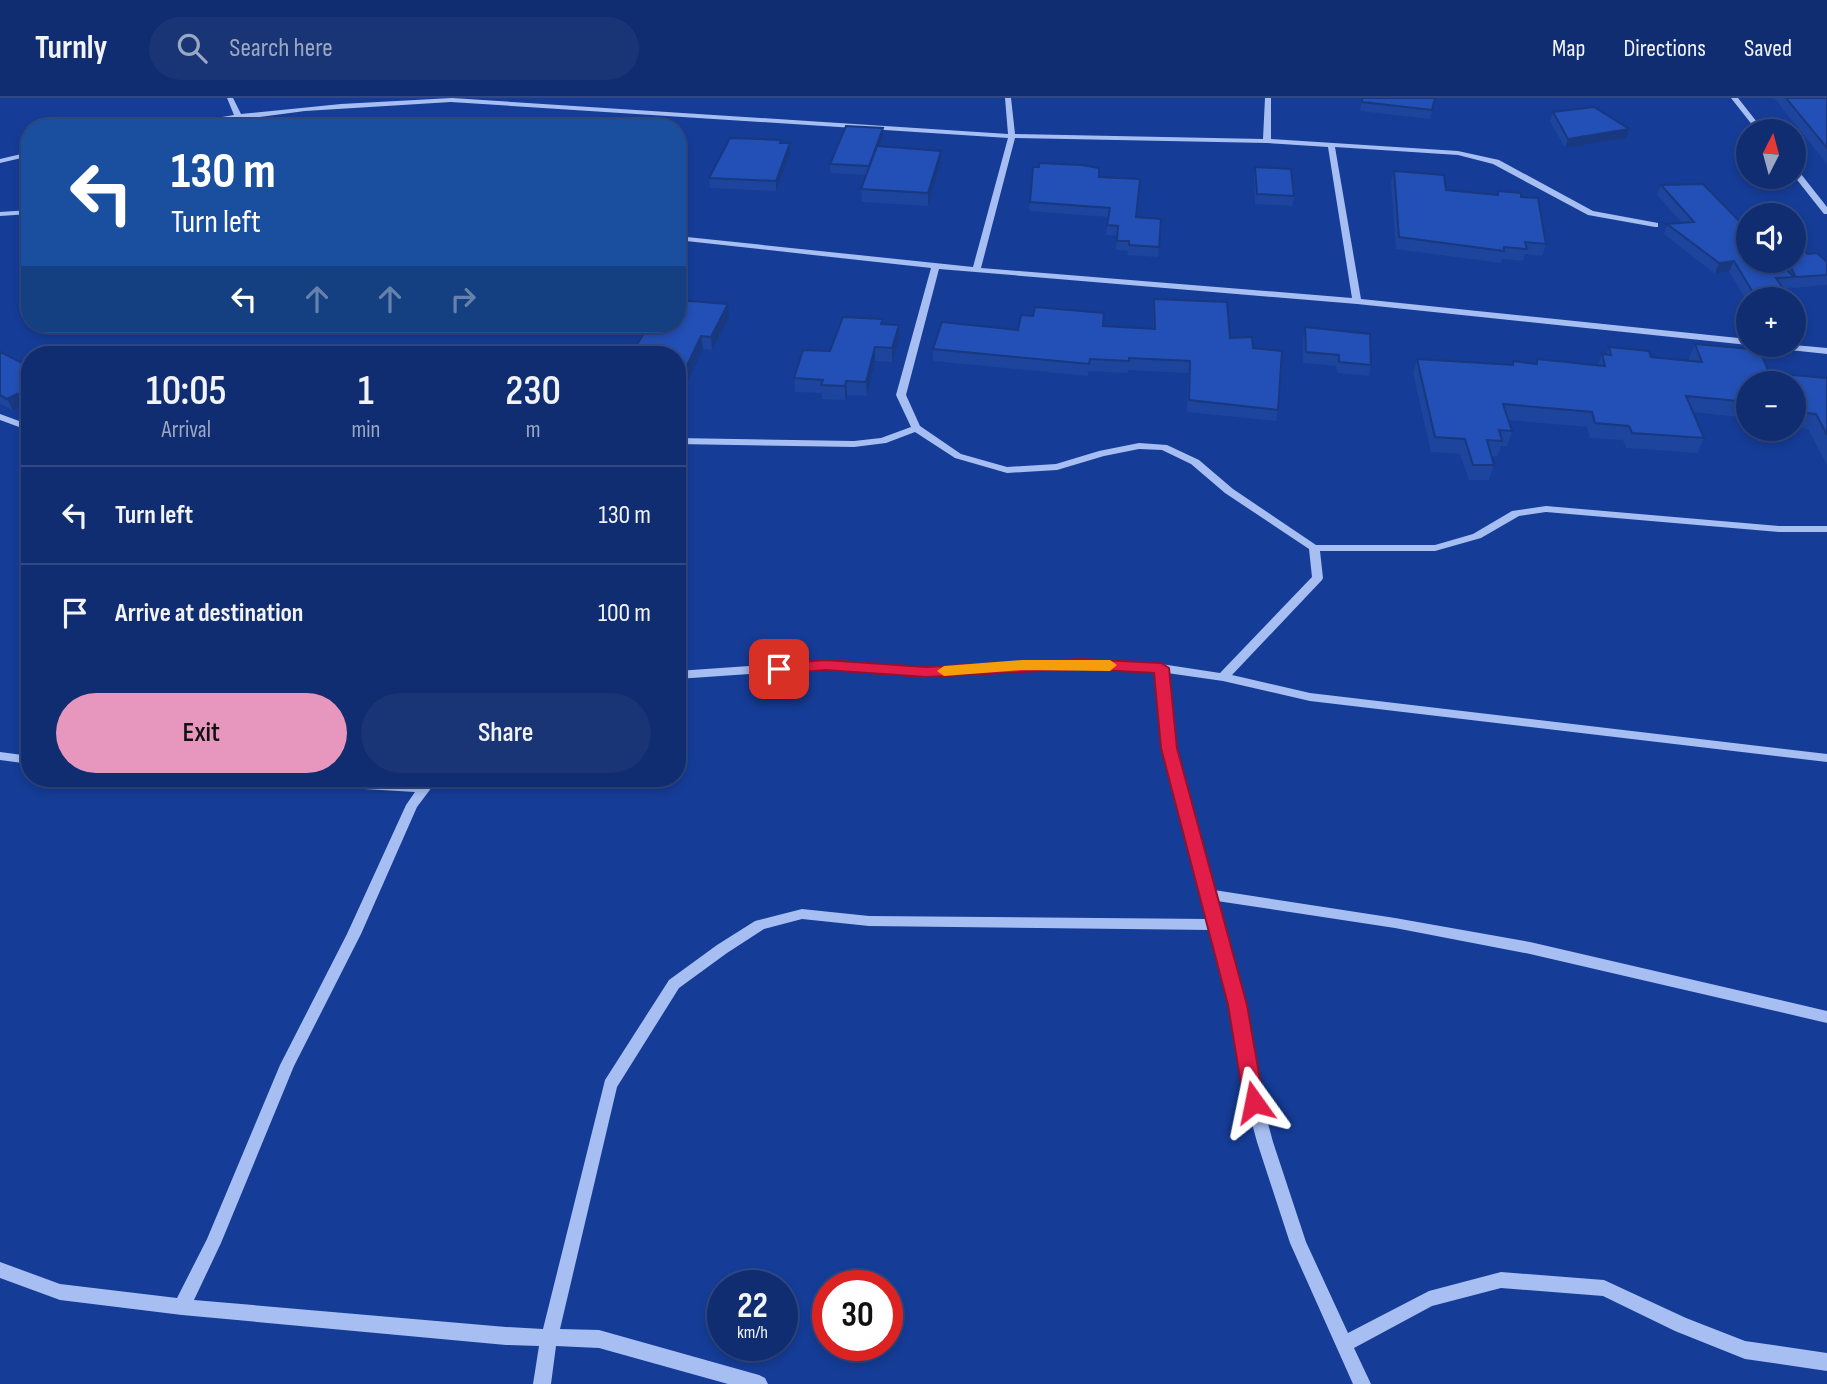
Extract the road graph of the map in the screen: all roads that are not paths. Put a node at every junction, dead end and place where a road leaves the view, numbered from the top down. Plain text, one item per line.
1 (230, 98) edge
2 (1008, 98) edge
3 (1268, 98) edge
4 (1734, 98) edge
5 (451, 99) edge
6 (238, 115) junction
7 (214, 119) edge
8 (1751, 119) edge
9 (1012, 136) junction
10 (1267, 141) junction
11 (1331, 145) junction
12 (21, 156) edge
13 (0, 161) edge
14 (1806, 186) edge
15 (1827, 212) edge
16 (21, 213) edge
17 (0, 214) edge
18 (1655, 225) dead end
19 (686, 239) edge
20 (936, 266) junction
21 (976, 270) junction
22 (1357, 301) junction
23 (1736, 341) edge
24 (1806, 349) edge
25 (1827, 351) edge
26 (0, 417) edge
27 (21, 425) edge
28 (916, 428) junction
29 (686, 441) edge
30 (1827, 530) edge
31 (1314, 548) junction
32 (1161, 668) junction
33 (686, 674) edge
34 (1223, 677) junction
35 (0, 756) edge
36 (1827, 758) edge
37 (21, 759) edge
38 (425, 787) edge
39 (1209, 895) junction
40 (1217, 925) junction
41 (1827, 1017) edge
42 (0, 1270) edge
43 (182, 1307) junction
44 (549, 1338) junction
45 (1344, 1345) junction
46 (1827, 1362) edge
47 (542, 1384) edge
48 (759, 1384) edge
49 (1362, 1384) edge

1 - 6 street
2 - 9 street
3 - 10 street
4 - 8 street
5 - 6 street
5 - 9 street
6 - 7 street
9 - 10 street
9 - 21 street
10 - 11 street
11 - 18 street
11 - 22 street
12 - 13 street
14 - 15 street
16 - 17 street
19 - 20 street
20 - 21 street
20 - 28 street
21 - 22 street
22 - 23 street
24 - 25 street
26 - 27 street
28 - 29 street
28 - 31 street
30 - 31 street
31 - 34 street
32 - 33 street
32 - 34 street
32 - 39 street
34 - 36 street
35 - 37 street
38 - 43 street
39 - 40 street
39 - 41 street
40 - 44 street
40 - 45 street
42 - 43 street
43 - 44 street
44 - 47 street
44 - 48 street
45 - 46 street
45 - 49 street

